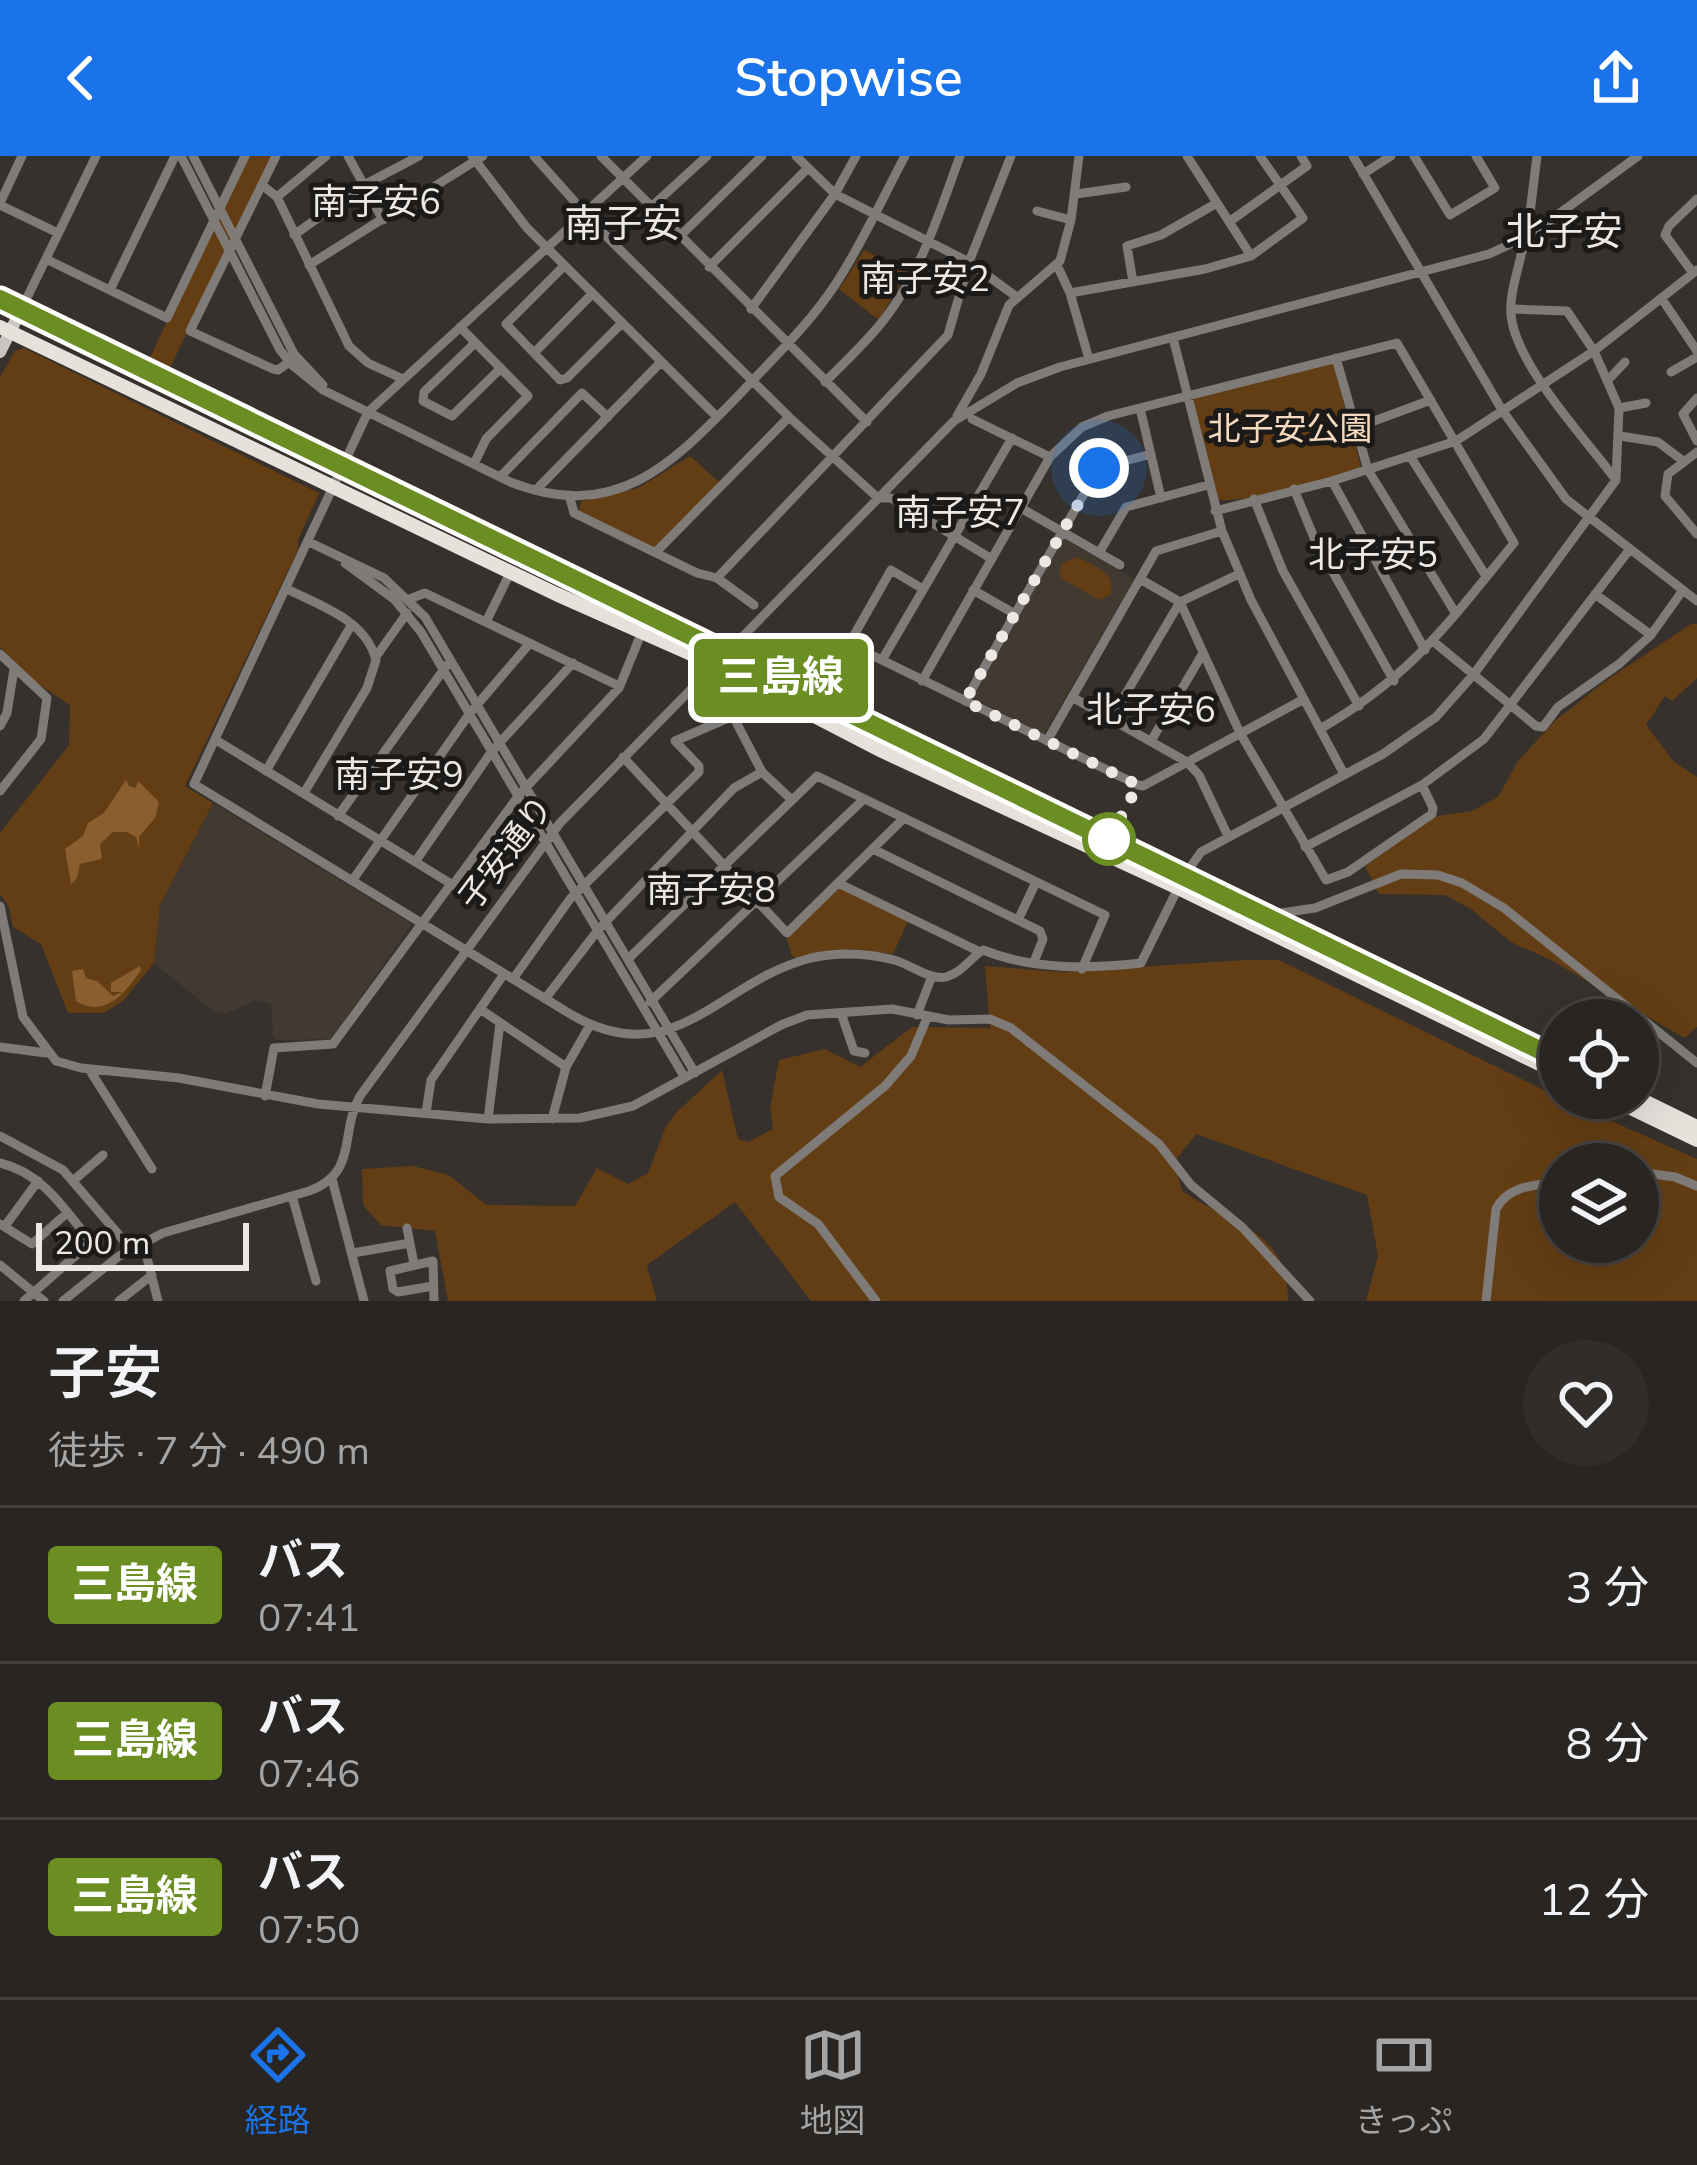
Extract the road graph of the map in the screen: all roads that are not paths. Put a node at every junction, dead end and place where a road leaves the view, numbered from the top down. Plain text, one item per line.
1 (22, 156) edge
2 (95, 156) edge
3 (178, 156) edge
4 (194, 156) edge
5 (276, 156) edge
6 (326, 156) edge
7 (349, 156) edge
8 (419, 156) edge
9 (534, 156) edge
10 (601, 156) edge
11 (647, 156) edge
12 (707, 156) edge
13 (762, 156) edge
14 (796, 156) edge
15 (856, 156) edge
16 (905, 156) edge
17 (960, 156) edge
18 (1011, 156) edge
19 (1079, 156) edge
20 (1187, 156) edge
21 (1260, 156) edge
22 (1301, 156) edge
23 (1353, 156) edge
24 (1391, 156) edge
25 (1414, 156) edge
26 (1476, 156) edge
27 (1537, 156) edge
28 (1638, 156) edge
29 (244, 157) edge
30 (477, 158) edge
31 (808, 168) junction
32 (1363, 174) junction
33 (621, 180) junction
34 (364, 184) junction
35 (262, 185) junction
36 (1280, 185) junction
37 (1126, 187) dead end
38 (835, 194) junction
39 (1076, 194) junction
40 (277, 197) junction
41 (1697, 200) edge
42 (1217, 203) junction
43 (0, 204) edge
44 (220, 208) junction
45 (650, 208) junction
46 (1037, 211) dead end
47 (584, 214) junction
48 (874, 214) junction
49 (382, 220) junction
50 (1071, 220) junction
51 (214, 221) junction
52 (1529, 221) dead end
53 (1229, 222) junction
54 (58, 233) junction
55 (293, 235) junction
56 (679, 237) junction
57 (236, 239) junction
58 (929, 241) junction
59 (546, 249) junction
60 (230, 251) junction
61 (1522, 251) dead end
62 (1251, 256) junction
63 (46, 259) junction
64 (969, 262) junction
65 (1057, 265) junction
66 (309, 266) junction
67 (564, 266) junction
68 (709, 267) junction
69 (1695, 272) edge
70 (1423, 273) junction
71 (1133, 281) junction
72 (110, 290) junction
73 (1070, 292) junction
74 (592, 294) junction
75 (1017, 297) junction
76 (0, 299) edge
77 (1662, 299) junction
78 (751, 308) junction
79 (1511, 309) junction
80 (21, 310) junction
81 (622, 323) junction
82 (460, 328) junction
83 (5, 330) edge
84 (1172, 338) junction
85 (475, 343) junction
86 (787, 344) junction
87 (1594, 351) junction
88 (0, 352) edge
89 (534, 353) junction
90 (1697, 354) edge
91 (1336, 358) junction
92 (293, 359) junction
93 (1089, 359) junction
94 (662, 362) junction
95 (1625, 362) dead end
96 (501, 368) junction
97 (1672, 372) dead end
98 (404, 379) junction
99 (752, 381) junction
100 (1607, 381) junction
101 (825, 382) junction
102 (1544, 384) junction
103 (1185, 396) junction
104 (1697, 398) edge
105 (1431, 400) junction
106 (1646, 403) dead end
107 (1140, 408) junction
108 (1619, 408) junction
109 (1502, 410) junction
110 (368, 412) junction
111 (608, 417) junction
112 (717, 417) junction
113 (789, 417) junction
114 (972, 419) dead end
115 (954, 421) junction
116 (866, 422) junction
117 (1355, 428) junction
118 (1620, 436) junction
119 (1012, 439) junction
120 (1456, 440) junction
121 (1697, 441) edge
122 (1697, 452) edge
123 (1150, 454) junction
124 (1410, 456) junction
125 (833, 457) junction
126 (1050, 457) junction
127 (1682, 460) junction
128 (474, 464) junction
129 (343, 467) junction
130 (1368, 470) junction
131 (500, 477) junction
132 (1616, 480) junction
133 (1332, 481) junction
134 (1208, 485) junction
135 (333, 489) junction
136 (1294, 489) junction
137 (536, 490) junction
138 (569, 495) junction
139 (1161, 497) junction
140 (878, 498) junction
141 (1254, 499) junction
142 (1021, 508) junction
143 (1215, 511) junction
144 (1589, 518) junction
145 (1222, 531) junction
146 (1062, 532) junction
147 (1697, 534) edge
148 (954, 537) junction
149 (309, 542) junction
150 (1630, 549) junction
151 (656, 552) junction
152 (1099, 553) junction
153 (992, 559) junction
154 (1120, 565) dead end
155 (1239, 574) junction
156 (1486, 576) junction
157 (508, 577) dead end
158 (717, 578) junction
159 (1140, 579) junction
160 (923, 589) junction
161 (287, 590) junction
162 (974, 590) junction
163 (1683, 590) junction
164 (1595, 594) junction
165 (1697, 601) edge
166 (1180, 602) junction
167 (754, 604) dead end
168 (406, 606) junction
169 (1015, 614) junction
170 (1456, 614) junction
171 (486, 622) junction
172 (352, 624) junction
173 (1651, 635) junction
174 (639, 639) dead end
175 (530, 643) junction
176 (1429, 646) junction
177 (1203, 653) junction
178 (0, 654) edge
179 (375, 658) junction
180 (720, 658) junction
181 (882, 660) junction
182 (573, 663) junction
183 (448, 664) junction
184 (14, 669) junction
185 (1474, 674) junction
186 (922, 681) junction
187 (1394, 681) junction
188 (619, 686) junction
189 (1072, 697) junction
190 (1304, 699) junction
191 (965, 701) junction
192 (1359, 706) junction
193 (1512, 706) junction
194 (474, 708) junction
195 (1111, 718) junction
196 (0, 726) edge
197 (1320, 729) junction
198 (1240, 733) junction
199 (215, 740) junction
200 (500, 741) junction
201 (1047, 741) junction
202 (1151, 741) junction
203 (492, 751) junction
204 (623, 757) junction
205 (1187, 762) junction
206 (0, 767) edge
207 (266, 771) junction
208 (762, 772) junction
209 (1344, 774) junction
210 (9, 779) junction
211 (1422, 785) junction
212 (0, 791) edge
213 (523, 791) junction
214 (304, 793) junction
215 (864, 799) junction
216 (792, 800) junction
217 (666, 803) junction
218 (1283, 809) junction
219 (338, 816) junction
220 (904, 818) junction
221 (554, 832) junction
222 (694, 833) junction
223 (1228, 836) junction
224 (377, 840) junction
225 (546, 842) junction
226 (1305, 847) junction
227 (872, 849) junction
228 (415, 862) junction
229 (725, 866) junction
230 (352, 881) junction
231 (1036, 882) junction
232 (1181, 882) junction
233 (838, 883) junction
234 (451, 884) junction
235 (580, 888) junction
236 (757, 901) junction
237 (0, 907) edge
238 (1315, 908) junction
239 (1262, 915) junction
240 (1018, 920) junction
241 (420, 924) junction
242 (602, 926) junction
243 (1305, 936) junction
244 (466, 951) junction
245 (978, 951) junction
246 (5, 956) edge
247 (623, 962) junction
248 (1034, 962) junction
249 (1082, 969) junction
250 (932, 976) junction
251 (509, 977) junction
252 (545, 999) junction
253 (648, 1004) junction
254 (480, 1009) junction
255 (841, 1013) junction
256 (922, 1017) junction
257 (500, 1023) junction
258 (590, 1025) junction
259 (664, 1031) junction
260 (0, 1047) edge
261 (1539, 1050) edge
262 (46, 1053) junction
263 (866, 1053) dead end
264 (1539, 1063) edge
265 (1697, 1063) edge
266 (566, 1067) junction
267 (89, 1069) junction
268 (690, 1075) junction
269 (266, 1096) junction
270 (354, 1107) junction
271 (1659, 1108) edge
272 (426, 1113) junction
273 (488, 1119) junction
274 (552, 1119) junction
275 (1654, 1119) edge
276 (1697, 1126) edge
277 (0, 1136) edge
278 (1697, 1140) edge
279 (103, 1155) dead end
280 (0, 1164) edge
281 (152, 1169) dead end
282 (1659, 1175) edge
283 (332, 1179) junction
284 (74, 1180) junction
285 (38, 1181) junction
286 (1539, 1185) edge
287 (1697, 1186) edge
288 (292, 1196) junction
289 (67, 1213) junction
290 (3, 1225) edge
291 (407, 1228) dead end
292 (143, 1242) junction
293 (410, 1243) junction
294 (130, 1250) junction
295 (352, 1253) junction
296 (414, 1264) junction
297 (0, 1265) edge
298 (152, 1275) junction
299 (316, 1280) dead end
300 (433, 1286) junction
301 (35, 1292) junction
302 (24, 1301) edge
303 (44, 1301) edge
304 (63, 1301) edge
305 (119, 1301) edge
306 (158, 1301) edge
307 (364, 1301) edge
308 (434, 1301) edge
309 (876, 1301) edge
310 (1310, 1301) edge
311 (1486, 1301) edge

1 - 43 street
2 - 54 street
3 - 51 street
3 - 72 street
4 - 44 street
5 - 35 street
6 - 40 street
7 - 34 street
8 - 34 street
9 - 47 street
10 - 33 street
11 - 33 street
12 - 45 street
13 - 56 street
14 - 31 street
15 - 38 street
16 - 48 street
17 - 58 street
18 - 64 street
19 - 39 street
20 - 42 street
21 - 36 street
22 - 36 street
23 - 32 street
24 - 32 street
25 - 26 street
27 - 52 street
28 - 70 street
29 - 44 street
30 - 49 street
30 - 59 street
31 - 38 street
31 - 68 street
32 - 70 street
33 - 45 street
33 - 47 street
34 - 49 street
34 - 55 street
35 - 40 street
35 - 57 street
36 - 53 street
36 - 62 street
37 - 39 street
38 - 48 street
38 - 78 street
39 - 50 street
40 - 55 street
41 - 69 street
42 - 53 street
42 - 71 street
43 - 54 street
44 - 51 street
44 - 57 street
45 - 56 street
46 - 50 street
47 - 59 street
47 - 99 street
48 - 58 street
48 - 86 street
49 - 66 street
50 - 65 street
51 - 60 street
51 - 72 street
53 - 62 street
54 - 63 street
55 - 66 street
56 - 68 street
57 - 60 street
57 - 92 street
58 - 64 street
58 - 101 street
59 - 67 street
59 - 82 street
60 - 92 street
60 - 92 street
61 - 79 street
62 - 71 street
63 - 72 street
63 - 80 street
64 - 75 street
64 - 116 street
65 - 73 street
65 - 75 street
66 - 98 street
67 - 74 street
67 - 89 street
68 - 78 street
69 - 77 street
70 - 84 street
70 - 109 street
71 - 73 street
73 - 93 street
74 - 81 street
74 - 89 street
75 - 115 street
76 - 80 highway
77 - 87 street
77 - 90 street
78 - 86 street
79 - 87 street
79 - 102 street
80 - 83 main road
80 - 129 highway
81 - 89 street
81 - 94 street
82 - 85 street
82 - 98 street
83 - 88 main road
83 - 135 highway
84 - 93 street
84 - 103 street
85 - 96 street
85 - 96 street
86 - 99 street
86 - 101 street
87 - 100 street
87 - 102 street
90 - 97 street
91 - 103 street
91 - 105 street
91 - 117 street
92 - 110 street
93 - 115 street
94 - 111 street
94 - 112 street
95 - 100 street
96 - 128 street
98 - 110 street
99 - 112 street
99 - 113 street
100 - 108 street
101 - 116 street
102 - 109 street
102 - 132 street
103 - 107 street
103 - 134 street
104 - 121 street
105 - 117 street
105 - 120 street
106 - 108 street
107 - 123 street
107 - 126 street
108 - 118 street
109 - 120 street
109 - 144 street
110 - 128 street
110 - 129 street
111 - 131 street
111 - 137 street
112 - 138 street
113 - 125 street
113 - 151 street
114 - 119 street
115 - 140 street, 子安通り
116 - 125 street
117 - 130 street
118 - 127 street
118 - 132 street
119 - 126 street
119 - 148 street
120 - 124 street
120 - 156 street
122 - 127 street
123 - 139 street
123 - 146 street
124 - 130 street
124 - 156 street
125 - 140 street
125 - 158 street
126 - 142 street
127 - 147 street
128 - 131 street
129 - 135 street
129 - 180 highway
130 - 133 street
130 - 170 street
131 - 137 street
132 - 144 street
133 - 136 street
133 - 176 street
134 - 139 street
134 - 143 street
135 - 149 street
135 - 180 highway
136 - 141 street
136 - 187 street
137 - 138 street
138 - 151 street
139 - 152 street
140 - 148 street
140 - 180 street, 子安通り
141 - 143 street
141 - 192 street
142 - 146 street
142 - 153 street
143 - 145 street
144 - 150 street
144 - 185 street
145 - 155 street
145 - 159 street
146 - 152 street
146 - 169 street
148 - 153 street
148 - 160 street
149 - 161 street
149 - 168 street
150 - 163 street
150 - 164 street
151 - 158 street
152 - 154 street
153 - 162 street
155 - 166 street
155 - 190 street
156 - 170 street
157 - 171 street
158 - 167 street
159 - 166 street
159 - 189 street
160 - 181 street
160 - 181 street
161 - 172 street
161 - 199 street
162 - 169 street
162 - 186 street
163 - 165 street
163 - 173 street
164 - 173 street
164 - 193 street
166 - 177 street
166 - 195 street
168 - 171 street
168 - 179 street
168 - 183 street
169 - 191 street
170 - 176 street
171 - 175 street
172 - 179 street
172 - 207 street
173 - 193 street
174 - 188 street
175 - 182 street
175 - 194 street
176 - 185 street
176 - 187 street
177 - 198 street
177 - 202 street
178 - 184 street
179 - 214 street
180 - 204 street, 子安通り
180 - 232 highway
181 - 186 street
182 - 188 street
182 - 200 street
183 - 194 street
183 - 219 street
184 - 196 street
184 - 210 street
185 - 193 street
185 - 209 street
186 - 191 street
187 - 192 street
188 - 213 street
189 - 195 street
189 - 201 street
190 - 197 street
190 - 198 street
191 - 201 street
192 - 197 street
193 - 211 street
194 - 200 street
194 - 203 street
194 - 224 street
195 - 202 street
197 - 209 street
198 - 205 street
198 - 218 street
199 - 207 street
199 - 230 street
200 - 203 street
200 - 213 street
201 - 205 street
202 - 205 street
203 - 213 street
203 - 228 street
204 - 217 street
204 - 221 street, 子安通り
205 - 223 street
206 - 210 street
207 - 214 street
208 - 216 street
208 - 217 street
208 - 222 street
209 - 218 street
210 - 212 street
211 - 226 street
211 - 226 street
213 - 221 street
213 - 225 street
213 - 234 street
214 - 219 street
215 - 216 street
215 - 220 street
215 - 236 street
216 - 229 street
217 - 222 street
217 - 235 street
218 - 223 street
218 - 226 street
219 - 224 street
220 - 227 street
220 - 231 street
221 - 225 street, 子安通り
221 - 235 street
222 - 229 street
222 - 242 street
223 - 232 street
224 - 228 street
224 - 230 street
225 - 235 street
225 - 244 street, 子安通り
227 - 233 street
227 - 240 street
228 - 234 street
229 - 236 street
229 - 247 street
230 - 241 street
231 - 240 street
231 - 249 street
232 - 239 highway
232 - 249 street
232 - 264 highway
233 - 236 street
233 - 245 street
234 - 241 street
235 - 242 street
235 - 251 street
236 - 253 street
237 - 246 street
238 - 239 street
238 - 243 street
238 - 265 street
239 - 243 highway
240 - 248 street
241 - 244 street
241 - 269 street
242 - 247 street
242 - 252 street
243 - 261 highway
244 - 251 street
244 - 270 street, 子安通り
245 - 248 street
245 - 250 street
246 - 262 street
247 - 253 street
248 - 249 street
250 - 256 street
250 - 259 street
251 - 252 street
251 - 254 street
252 - 258 street
253 - 259 street
254 - 257 street
254 - 272 street
255 - 256 street
255 - 263 street
255 - 268 street
256 - 309 street
256 - 310 street
257 - 266 street
257 - 273 street
258 - 259 street
258 - 266 street
259 - 268 street
260 - 262 street
262 - 267 street
266 - 274 street
267 - 269 street
267 - 281 street
268 - 274 street
269 - 270 street
270 - 272 street
270 - 283 street
271 - 276 highway
272 - 273 street
273 - 274 street
275 - 278 highway
277 - 284 street
279 - 284 street
280 - 285 street
282 - 287 street
283 - 288 street
283 - 295 street
284 - 294 street
285 - 289 street
285 - 290 street
286 - 311 street
288 - 292 street
288 - 299 street
289 - 290 street
289 - 301 street
291 - 293 street
292 - 294 street
292 - 298 street
293 - 295 street
293 - 296 street
294 - 304 street
295 - 307 street
296 - 300 street
296 - 300 street
297 - 301 street
298 - 305 street
298 - 306 street
300 - 308 street
301 - 302 street
301 - 303 street

